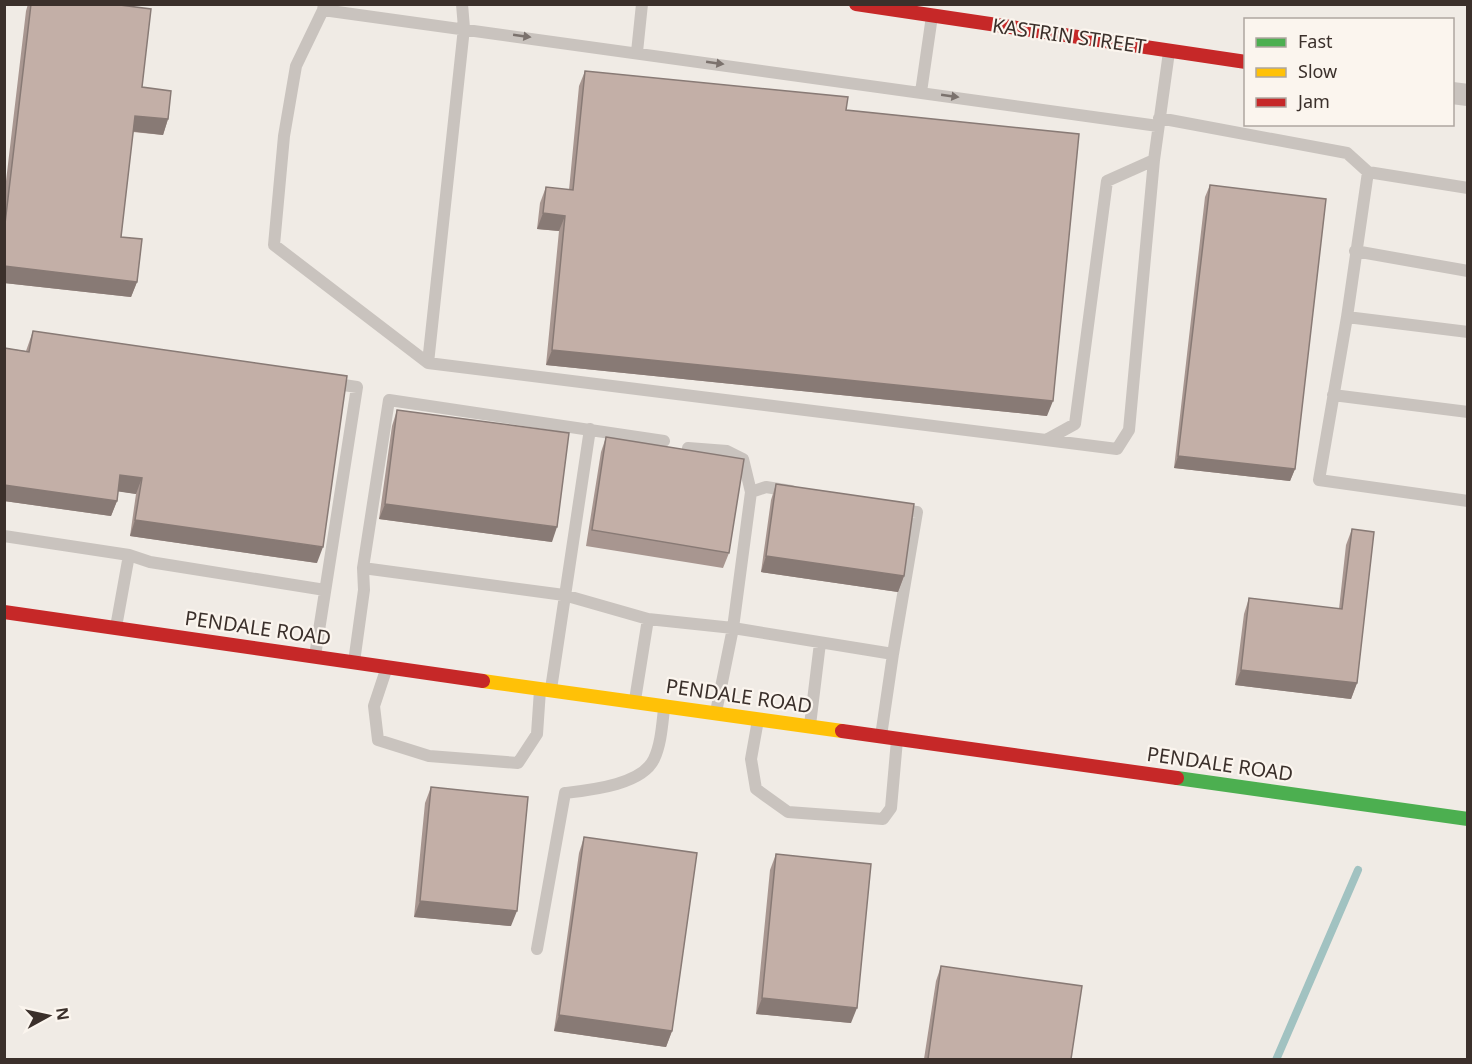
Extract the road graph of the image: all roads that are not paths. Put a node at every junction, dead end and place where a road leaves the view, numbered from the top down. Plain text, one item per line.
1 (462, 4) edge
2 (642, 4) edge
3 (856, 4) edge
4 (323, 7) edge
5 (895, 7) edge
6 (932, 15) junction
7 (464, 28) junction
8 (1169, 50) junction
9 (637, 52) junction
10 (1244, 62) edge
11 (921, 92) junction
12 (1158, 122) junction
13 (1154, 160) junction
14 (1368, 172) junction
15 (1467, 188) edge
16 (1355, 251) junction
17 (1467, 271) edge
18 (1347, 317) junction
19 (1467, 332) edge
20 (428, 363) junction
21 (322, 382) edge
22 (1333, 395) junction
23 (1467, 412) edge
24 (590, 429) junction
25 (1046, 440) junction
26 (664, 441) dead end
27 (688, 448) edge
28 (751, 492) junction
29 (799, 492) edge
30 (1467, 501) edge
31 (887, 508) edge
32 (4, 536) edge
33 (129, 555) junction
34 (363, 568) junction
35 (325, 590) junction
36 (564, 595) junction
37 (4, 612) edge
38 (648, 619) junction
39 (116, 627) junction
40 (733, 628) junction
41 (820, 643) junction
42 (893, 654) junction
43 (315, 656) junction
44 (354, 663) junction
45 (387, 666) junction
46 (546, 688) junction
47 (635, 701) junction
48 (665, 705) junction
49 (716, 713) junction
50 (759, 718) junction
51 (810, 726) junction
52 (881, 736) junction
53 (897, 738) junction
54 (1467, 819) edge
55 (537, 949) dead end

1 - 7 lane
2 - 9 lane
3 - 5 street, KASTRIN STREET
4 - 7 lane
4 - 20 lane
5 - 6 street, KASTRIN STREET
6 - 8 street, KASTRIN STREET
6 - 11 lane
7 -> 9 lane
7 - 20 lane
8 - 10 street, KASTRIN STREET
8 - 12 lane
9 -> 11 lane
11 -> 12 lane
12 - 13 lane
12 - 14 lane
13 - 25 lane
13 - 25 lane
14 - 15 lane
14 - 16 lane
16 - 17 lane
16 - 18 lane
18 - 19 lane
18 - 22 lane
20 - 25 lane
21 - 35 lane
22 - 23 lane
22 - 30 lane
24 - 26 lane
24 - 34 lane
24 - 36 lane
27 - 28 lane
28 - 29 lane
28 - 40 lane
31 - 42 lane
32 - 33 lane
33 - 35 lane
33 - 39 lane
34 - 36 lane
34 - 44 lane
35 - 43 lane
36 - 38 lane
36 - 46 lane
37 - 39 street, PENDALE ROAD
38 - 40 lane
38 - 47 lane
39 - 43 street, PENDALE ROAD
40 - 41 lane
40 - 49 lane
41 - 42 lane
41 - 51 lane
42 - 52 lane
43 - 44 street, PENDALE ROAD
44 - 45 street, PENDALE ROAD
45 - 46 street, PENDALE ROAD
45 - 46 lane
46 - 47 street, PENDALE ROAD
47 - 48 street, PENDALE ROAD
48 - 49 street, PENDALE ROAD
48 - 55 lane
49 - 50 street, PENDALE ROAD
50 - 51 street, PENDALE ROAD
50 - 53 lane
51 - 52 street, PENDALE ROAD
52 - 53 street, PENDALE ROAD
53 - 54 street, PENDALE ROAD

